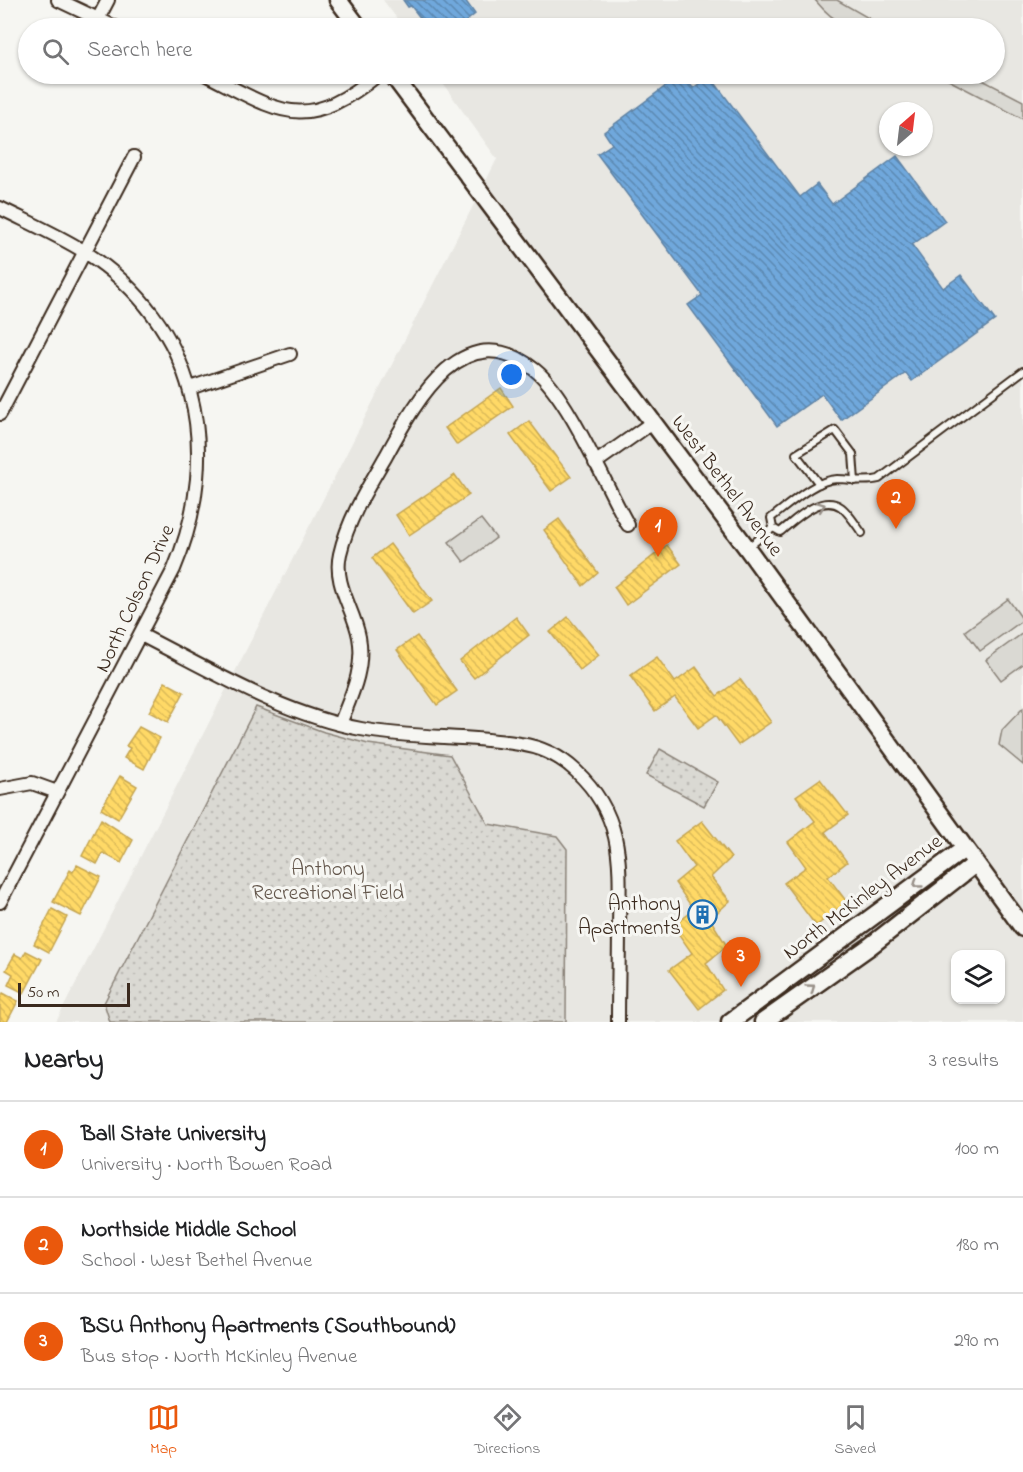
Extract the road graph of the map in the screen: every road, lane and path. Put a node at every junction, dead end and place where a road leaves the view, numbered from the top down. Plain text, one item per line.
1 (58, 0) edge
2 (108, 0) edge
3 (338, 0) edge
4 (96, 18) edge
5 (99, 18) edge
6 (352, 18) edge
7 (225, 84) edge
8 (366, 84) edge
9 (400, 84) edge
10 (134, 157) dead end
11 (0, 208) edge
12 (85, 252) junction
13 (290, 354) dead end
14 (1023, 371) edge
15 (190, 388) junction
16 (0, 414) edge
17 (653, 422) junction
18 (595, 463) junction
19 (855, 481) junction
20 (819, 484) junction
21 (628, 525) dead end
22 (773, 528) junction
23 (862, 533) dead end
24 (747, 548) junction
25 (141, 635) junction
26 (340, 724) junction
27 (0, 789) edge
28 (57, 792) junction
29 (964, 849) junction
30 (975, 864) junction
31 (0, 902) edge
32 (1023, 928) edge
33 (618, 1022) edge
34 (730, 1022) edge
35 (763, 1022) edge

1 - 4 street
2 - 5 street
3 - 6 main road
7 - 8 street
9 - 17 main road, West Bethel Avenue
10 - 12 street
11 - 12 street, North Colson Drive
12 - 15 street, North Colson Drive
12 - 16 street
13 - 15 street
14 - 19 lane
15 - 25 street, North Colson Drive
17 - 18 street
17 - 24 main road, West Bethel Avenue
18 - 21 street
18 - 26 street
19 - 20 lane
19 - 20 lane
20 - 22 lane
22 -> 23 lane
22 - 24 lane
24 - 29 main road, West Bethel Avenue
25 - 26 street
25 - 28 street, North Colson Drive
26 - 33 street
27 - 28 street
28 - 31 street, North Colson Drive
29 - 30 main road, West Bethel Avenue
29 -> 34 main road, North McKinley Avenue
30 - 32 main road, West Bethel Avenue
35 -> 30 main road, North McKinley Avenue

